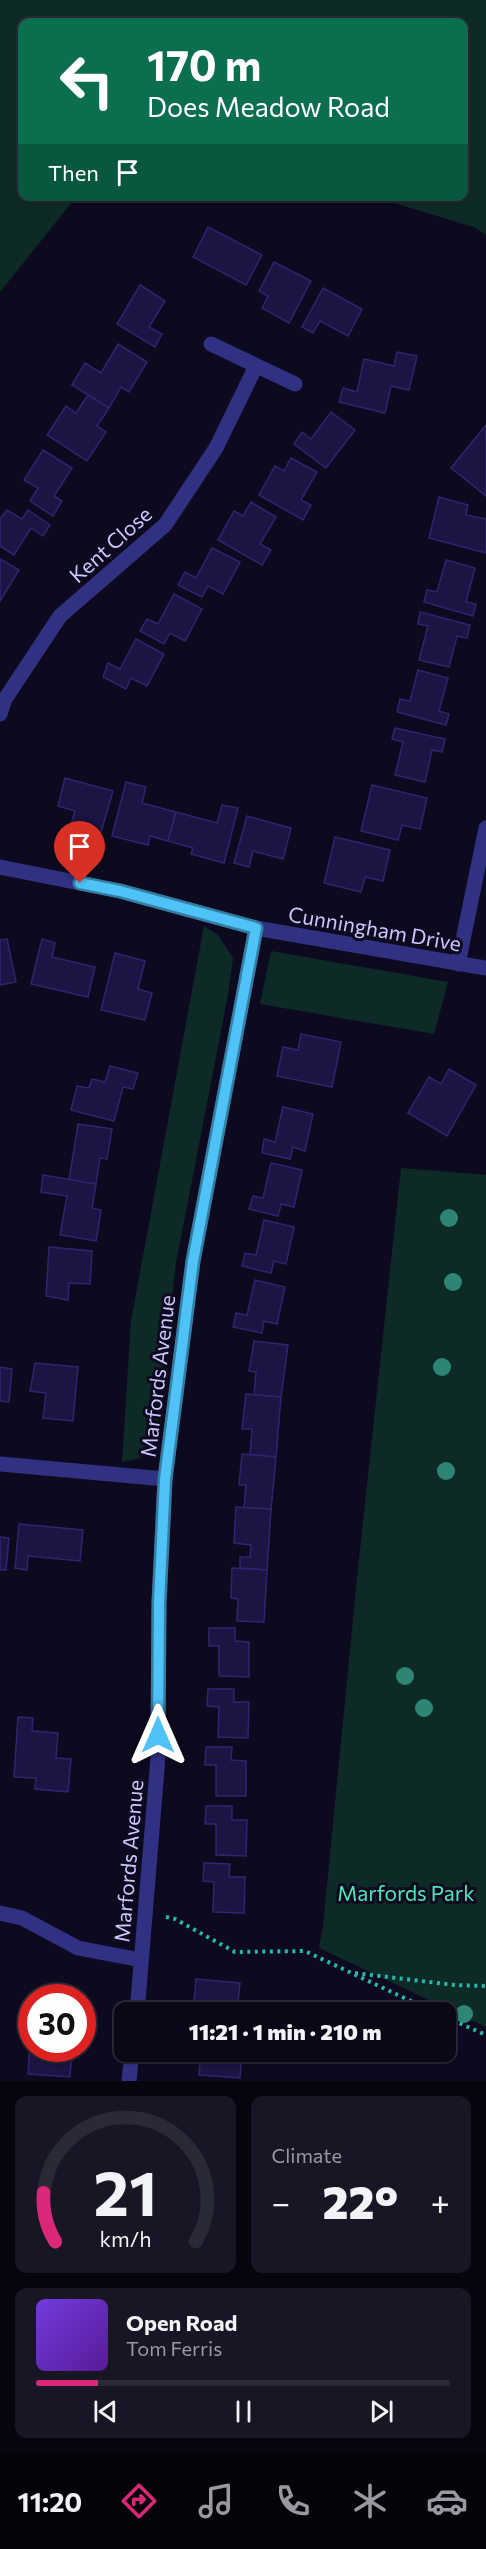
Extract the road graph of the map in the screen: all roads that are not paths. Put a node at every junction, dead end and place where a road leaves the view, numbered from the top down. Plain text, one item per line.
1 (211, 344) dead end
2 (256, 366) junction
3 (295, 384) dead end
4 (0, 714) edge
5 (486, 828) edge
6 (0, 867) edge
7 (256, 928) junction
8 (458, 964) junction
9 (486, 968) edge
10 (0, 1464) edge
11 (165, 1479) junction
12 (0, 1913) edge
13 (141, 1960) junction
14 (138, 2002) edge
15 (131, 2062) edge
16 (129, 2081) edge

1 - 2 street
2 - 3 street
2 - 4 street, Kent Close
5 - 8 street
6 - 7 street, Cunningham Drive
7 - 8 street, Cunningham Drive
7 - 11 street, Marfords Avenue
8 - 9 street, Cunningham Drive
10 - 11 street
11 - 13 street, Marfords Avenue
12 - 13 street
13 - 14 street, Marfords Avenue
15 - 16 street

